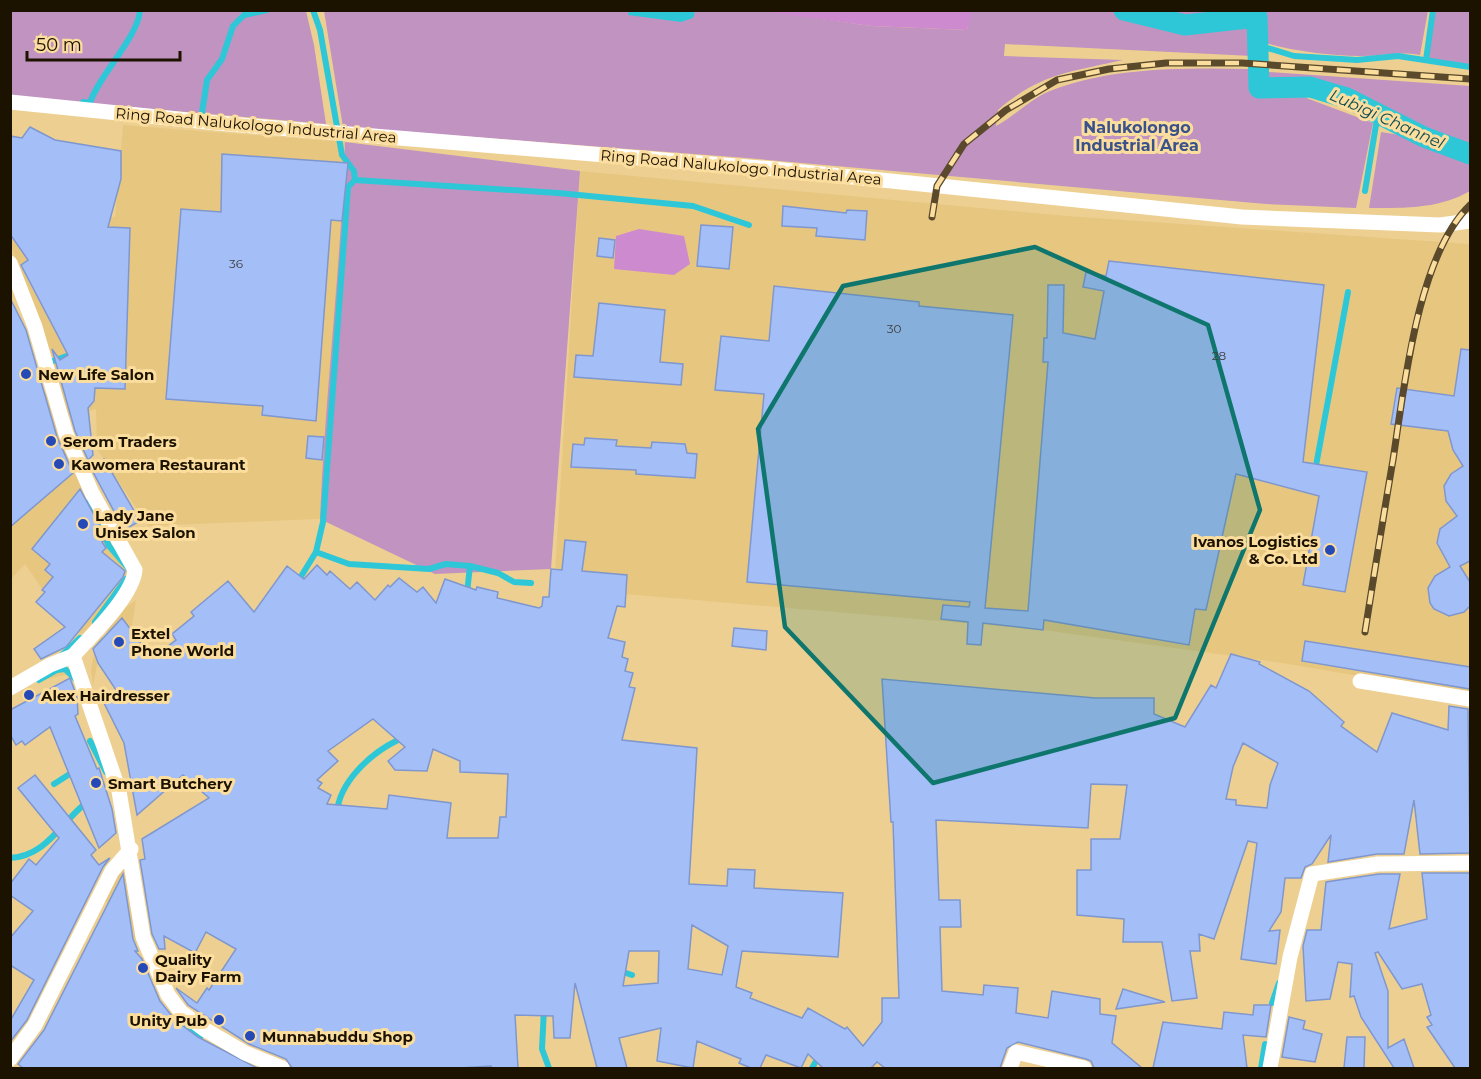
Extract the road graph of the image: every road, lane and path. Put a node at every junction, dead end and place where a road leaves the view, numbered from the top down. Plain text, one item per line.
1 (10, 102) edge
2 (1470, 221) edge
3 (10, 263) edge
4 (73, 656) junction
5 (1360, 681) dead end
6 (10, 688) edge
7 (1470, 699) edge
8 (131, 849) junction
9 (1470, 862) edge
10 (10, 1059) edge
11 (282, 1068) edge
12 (1010, 1068) edge
13 (1084, 1068) edge
14 (1270, 1068) edge

1 - 2 street, Ring Road Nalukologo Industrial Area
3 - 4 street
4 - 6 street
4 - 8 street
5 - 7 street
8 - 10 street
8 - 11 street
9 - 14 street
12 - 13 street

